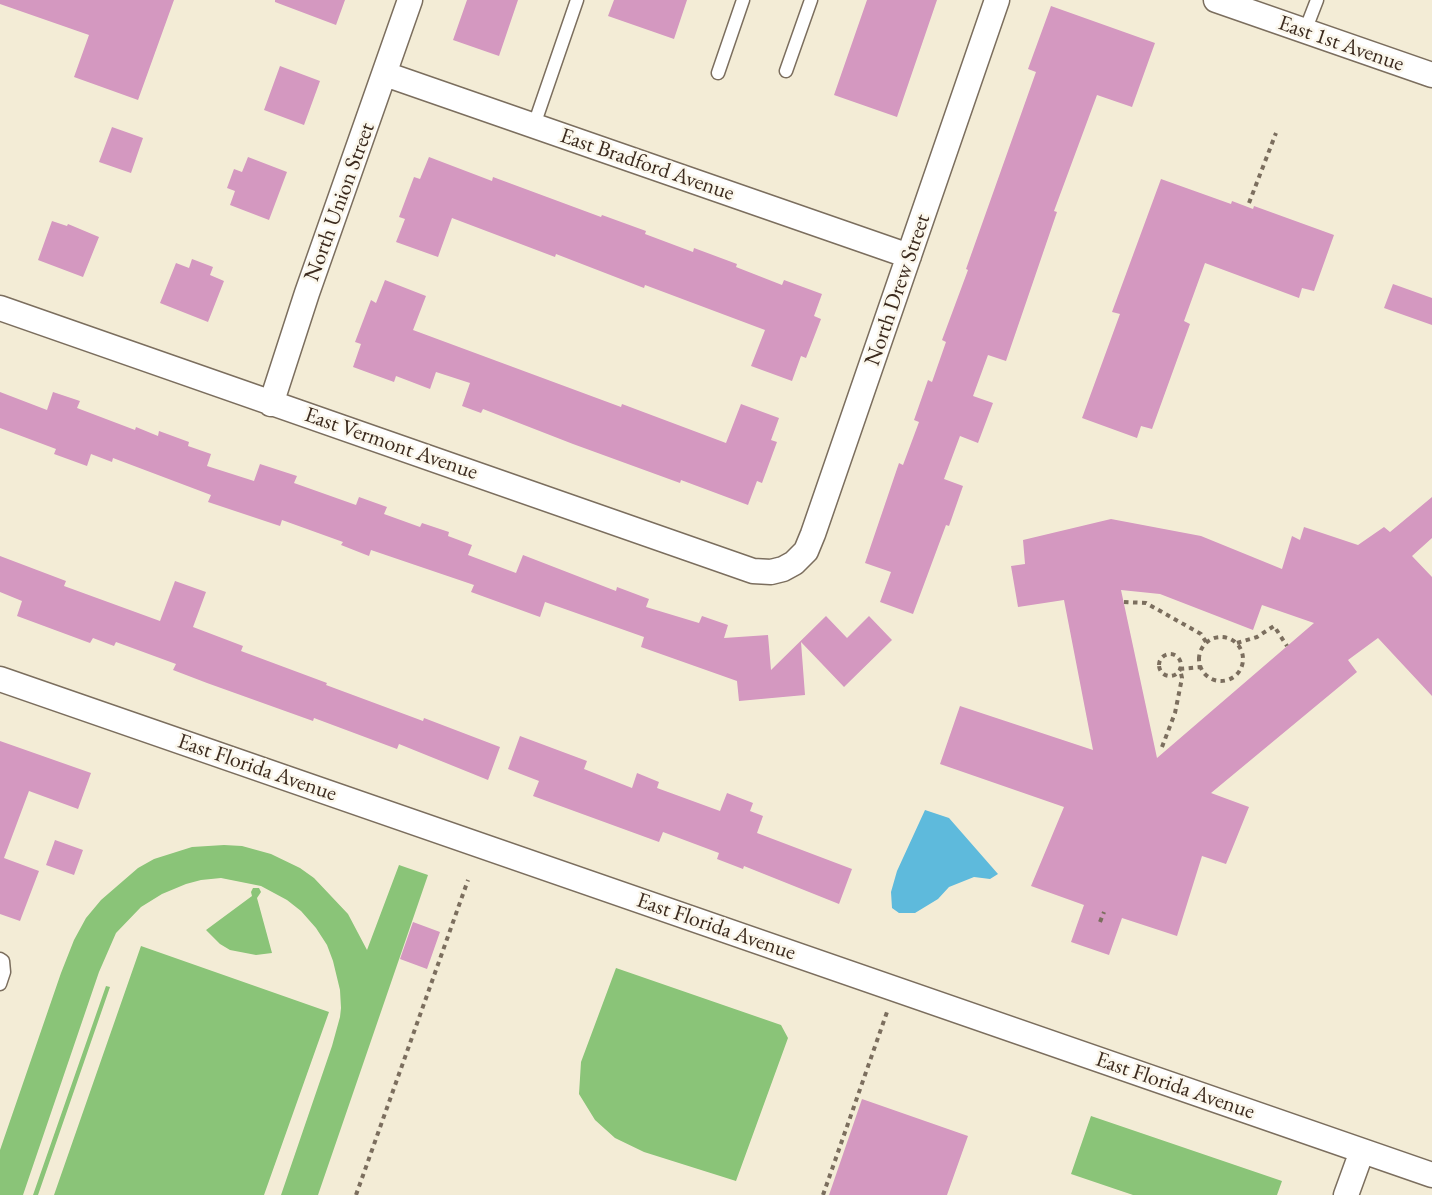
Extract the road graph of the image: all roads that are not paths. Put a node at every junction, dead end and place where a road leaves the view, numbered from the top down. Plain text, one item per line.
1 (410, 0) edge
2 (577, 0) edge
3 (743, 0) edge
4 (811, 0) edge
5 (997, 0) edge
6 (1216, 0) edge
7 (1317, 0) edge
8 (1305, 31) junction
9 (786, 71) dead end
10 (718, 73) dead end
11 (386, 74) junction
12 (1432, 75) edge
13 (534, 125) junction
14 (909, 256) junction
15 (0, 308) edge
16 (272, 404) junction
17 (783, 568) joint
18 (0, 679) edge
19 (0, 959) edge
20 (0, 984) edge
21 (1362, 1151) junction
22 (1432, 1175) edge
23 (1346, 1195) edge

1 - 11 street, North Union Street
2 - 13 lane
3 - 10 lane
4 - 9 lane
5 - 14 street, North Drew Street
6 - 8 street, East 1st Avenue
7 - 8 lane
8 - 12 street, East 1st Avenue
11 - 13 street, East Bradford Avenue
11 - 16 street, North Union Street
13 - 14 street, East Bradford Avenue
14 - 17 street, North Drew Street
15 - 16 street, East Vermont Avenue
16 - 17 street, East Vermont Avenue
18 - 21 street, East Florida Avenue
19 - 20 lane
21 - 22 street, East Florida Avenue
21 - 23 street

